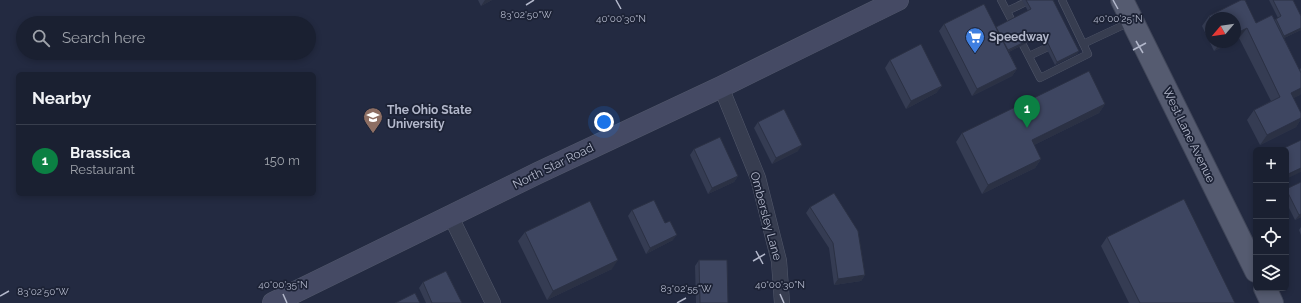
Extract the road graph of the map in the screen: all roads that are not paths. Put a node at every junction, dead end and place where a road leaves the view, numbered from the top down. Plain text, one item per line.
1 (898, 0) edge
2 (1001, 0) edge
3 (1062, 0) edge
4 (1122, 0) edge
5 (1024, 2) dead end
6 (1007, 11) junction
7 (1012, 21) edge
8 (1132, 22) junction
9 (1024, 44) edge
10 (1083, 44) junction
11 (1046, 48) edge
12 (1029, 56) junction
13 (721, 87) junction
14 (451, 217) junction
15 (1253, 265) edge
16 (1266, 291) edge
17 (273, 303) edge
18 (493, 303) edge
19 (782, 303) edge
20 (1272, 303) edge

1 - 13 street, North Star Road
2 - 6 lane
3 - 10 lane
4 - 8 main road, West Lane Avenue
5 - 6 lane
6 - 7 lane
8 - 10 lane
8 - 15 main road, West Lane Avenue
9 - 12 lane
10 - 12 lane
11 - 12 lane
13 - 14 street, North Star Road
13 - 19 street, Ombersley Lane
14 - 17 street, North Star Road
14 - 18 street
16 - 20 main road

